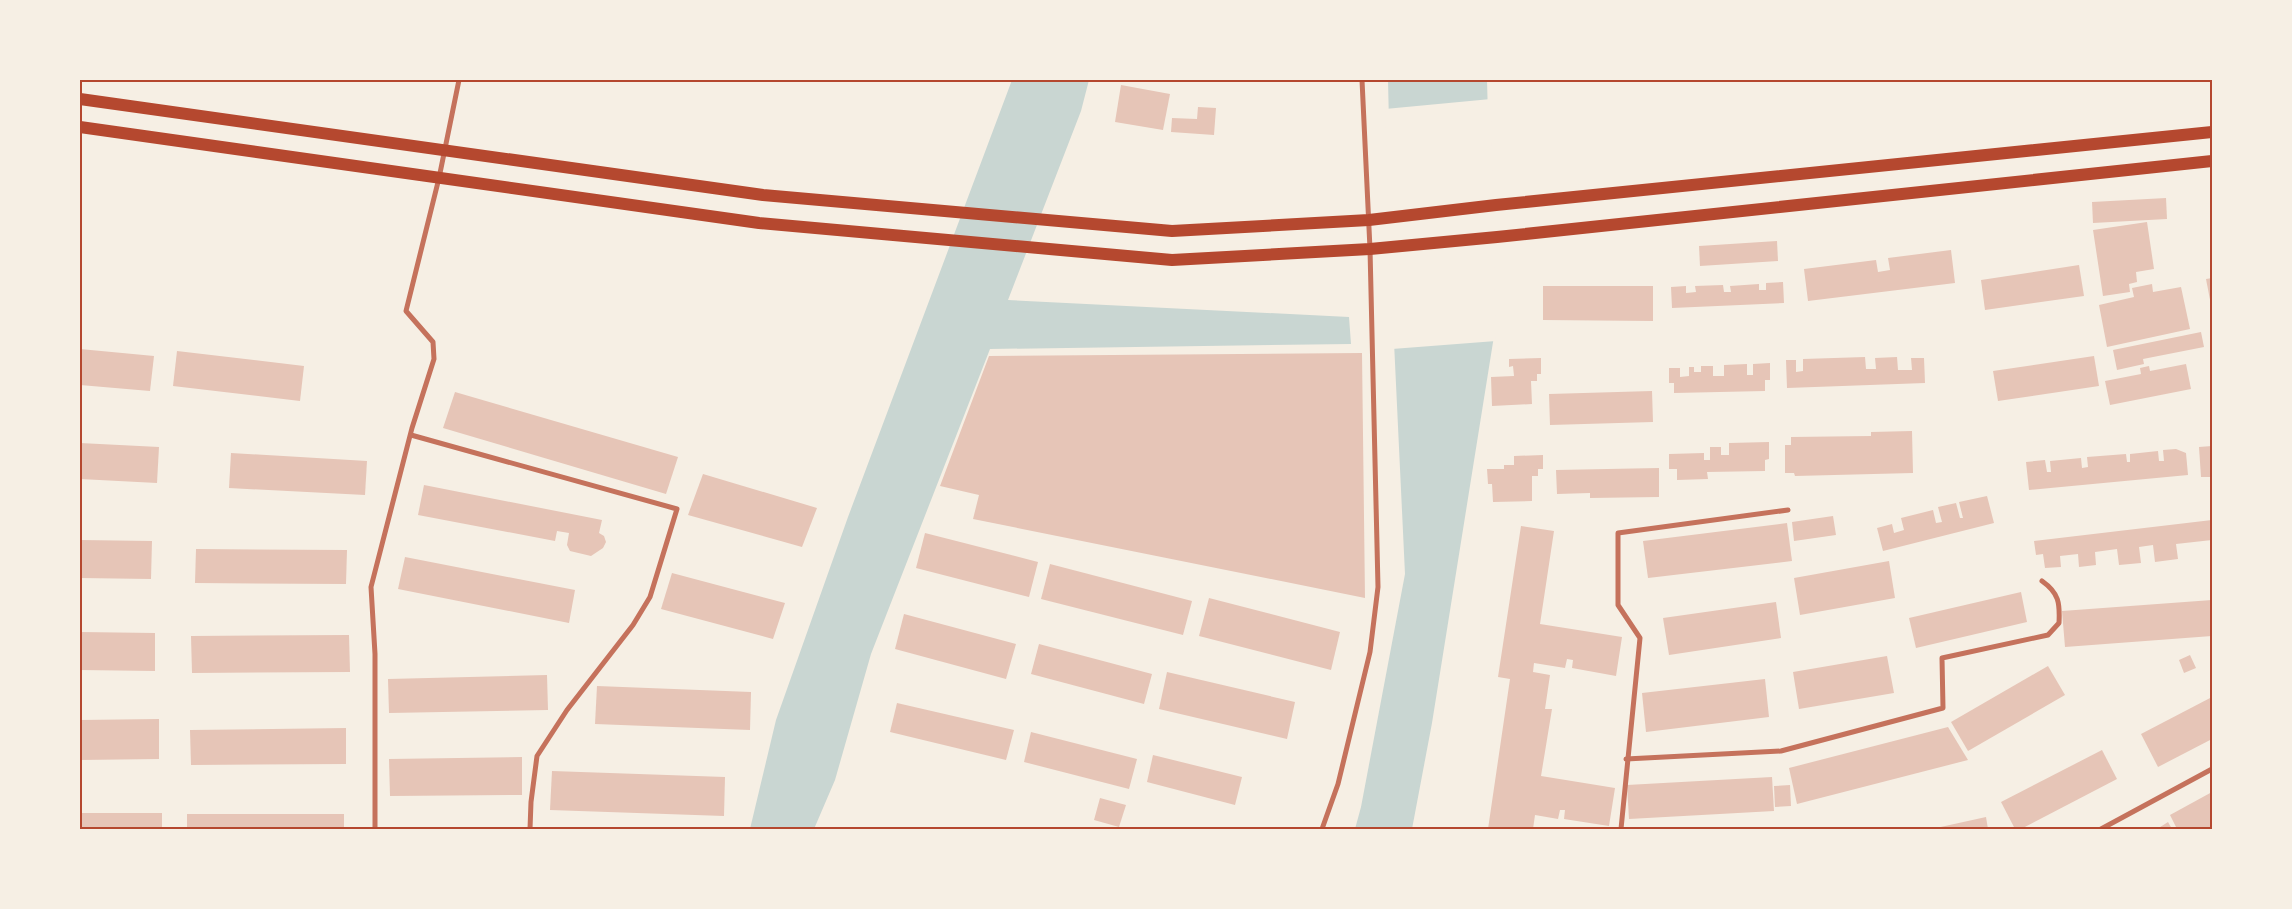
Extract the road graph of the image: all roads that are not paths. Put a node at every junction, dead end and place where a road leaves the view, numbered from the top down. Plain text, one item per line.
1 (459, 80) edge
2 (1362, 80) edge
3 (80, 99) edge
4 (80, 127) edge
5 (2212, 132) edge
6 (444, 150) junction
7 (2212, 161) edge
8 (440, 178) junction
9 (1369, 220) junction
10 (1370, 249) junction
11 (410, 435) junction
12 (1788, 510) dead end
13 (2042, 581) dead end
14 (1626, 759) junction
15 (2212, 769) edge
16 (374, 829) edge
17 (530, 829) edge
18 (1322, 829) edge
19 (1621, 829) edge
20 (2101, 829) edge

1 - 6 street
2 - 9 street
3 - 6 main road
4 - 8 main road
5 - 9 main road
6 - 8 street
6 - 9 main road
7 - 10 main road
8 - 10 main road
8 - 11 street
9 - 10 street
10 - 18 street
11 - 16 street
11 - 17 street
12 - 14 street
13 - 14 street
14 - 19 street
15 - 20 street

